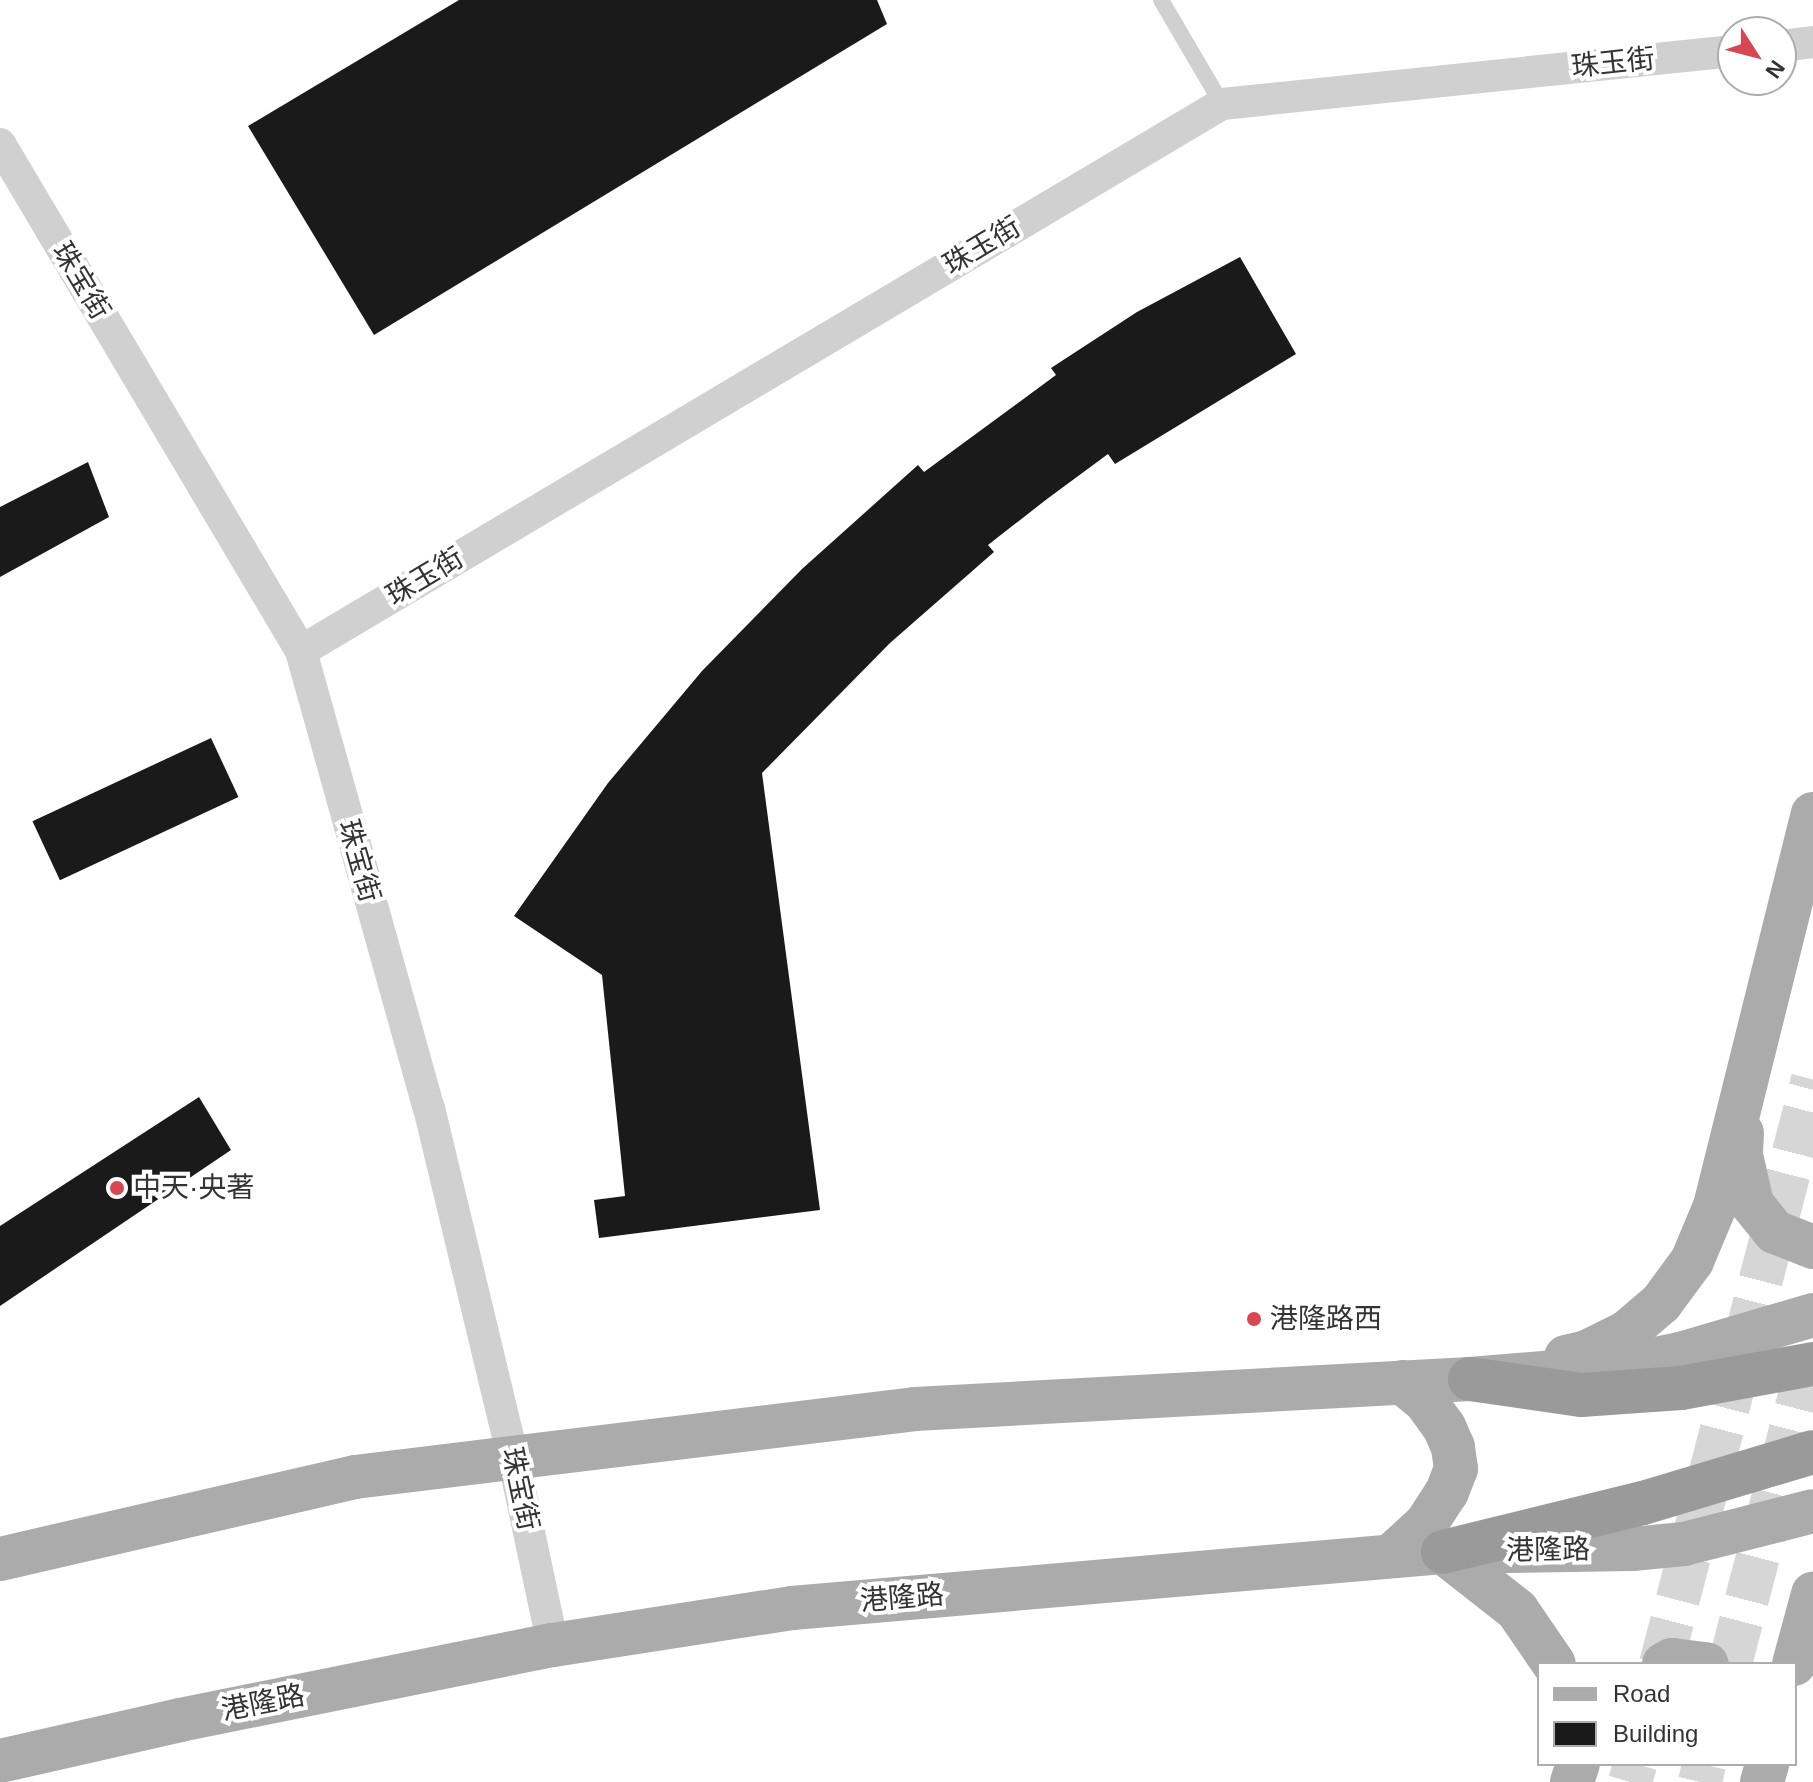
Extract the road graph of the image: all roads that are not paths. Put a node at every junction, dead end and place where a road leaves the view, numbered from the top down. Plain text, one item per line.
1 (1161, 0) edge
2 (1717, 53) edge
3 (1222, 104) junction
4 (0, 144) edge
5 (301, 651) junction
6 (1813, 814) edge
7 (1743, 1086) junction
8 (1813, 1247) edge
9 (1813, 1315) edge
10 (1813, 1364) edge
11 (1470, 1379) junction
12 (1402, 1382) junction
13 (1813, 1452) edge
14 (513, 1457) junction
15 (1813, 1511) edge
16 (1443, 1552) junction
17 (1391, 1556) junction
18 (0, 1559) edge
19 (1813, 1594) edge
20 (553, 1645) junction
21 (1553, 1662) edge
22 (1668, 1662) edge
23 (1690, 1662) edge
24 (1795, 1662) edge
25 (0, 1761) edge

1 - 3 lane
2 - 3 street, 珠玉街
3 - 5 street, 珠玉街
4 - 5 street, 珠宝街
5 - 14 street, 珠宝街
6 - 7 main road
7 - 8 main road
7 - 11 main road
9 - 11 main road
10 - 11 highway
11 - 12 main road
12 - 14 main road
12 - 17 main road
13 - 16 highway
14 - 18 main road
14 - 20 street, 珠宝街
15 - 16 main road, 港隆路
16 - 17 main road, 港隆路
16 - 21 main road
17 - 20 main road, 港隆路
19 - 24 main road
20 - 25 main road, 港隆路
22 - 23 main road

